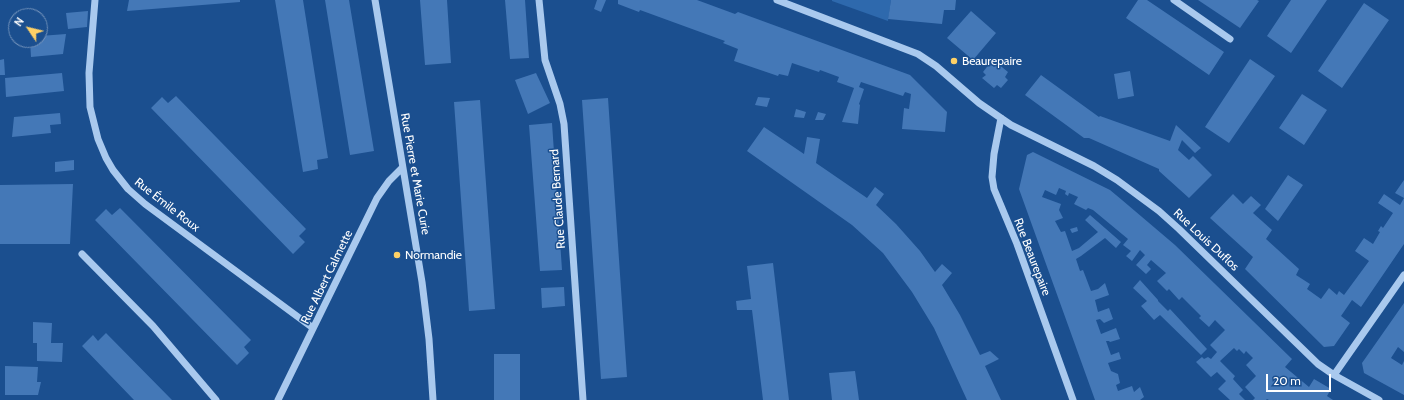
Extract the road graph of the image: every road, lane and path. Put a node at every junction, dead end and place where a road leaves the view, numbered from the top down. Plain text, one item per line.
1 (95, 0) edge
2 (375, 0) edge
3 (539, 0) edge
4 (777, 0) edge
5 (1174, 0) edge
6 (1230, 39) dead end
7 (1001, 118) junction
8 (402, 168) junction
9 (82, 254) dead end
10 (1404, 275) edge
11 (314, 328) junction
12 (1334, 375) junction
13 (216, 400) edge
14 (278, 400) edge
15 (433, 400) edge
16 (583, 400) edge
17 (1073, 400) edge
18 (1379, 400) edge

1 - 11 street, Rue Émile Roux
2 - 8 street, Rue Pierre et Marie Curie
3 - 16 street, Rue Claude Bernard
4 - 7 street, Rue Louis Duflos
5 - 6 street
7 - 12 street, Rue Louis Duflos
7 - 17 street, Rue Beaurepaire
8 - 11 street, Rue Albert Calmette
8 - 15 street, Rue Pierre et Marie Curie
9 - 13 street
10 - 12 street
11 - 14 street, Rue Albert Calmette
12 - 18 street, Rue Louis Duflos

